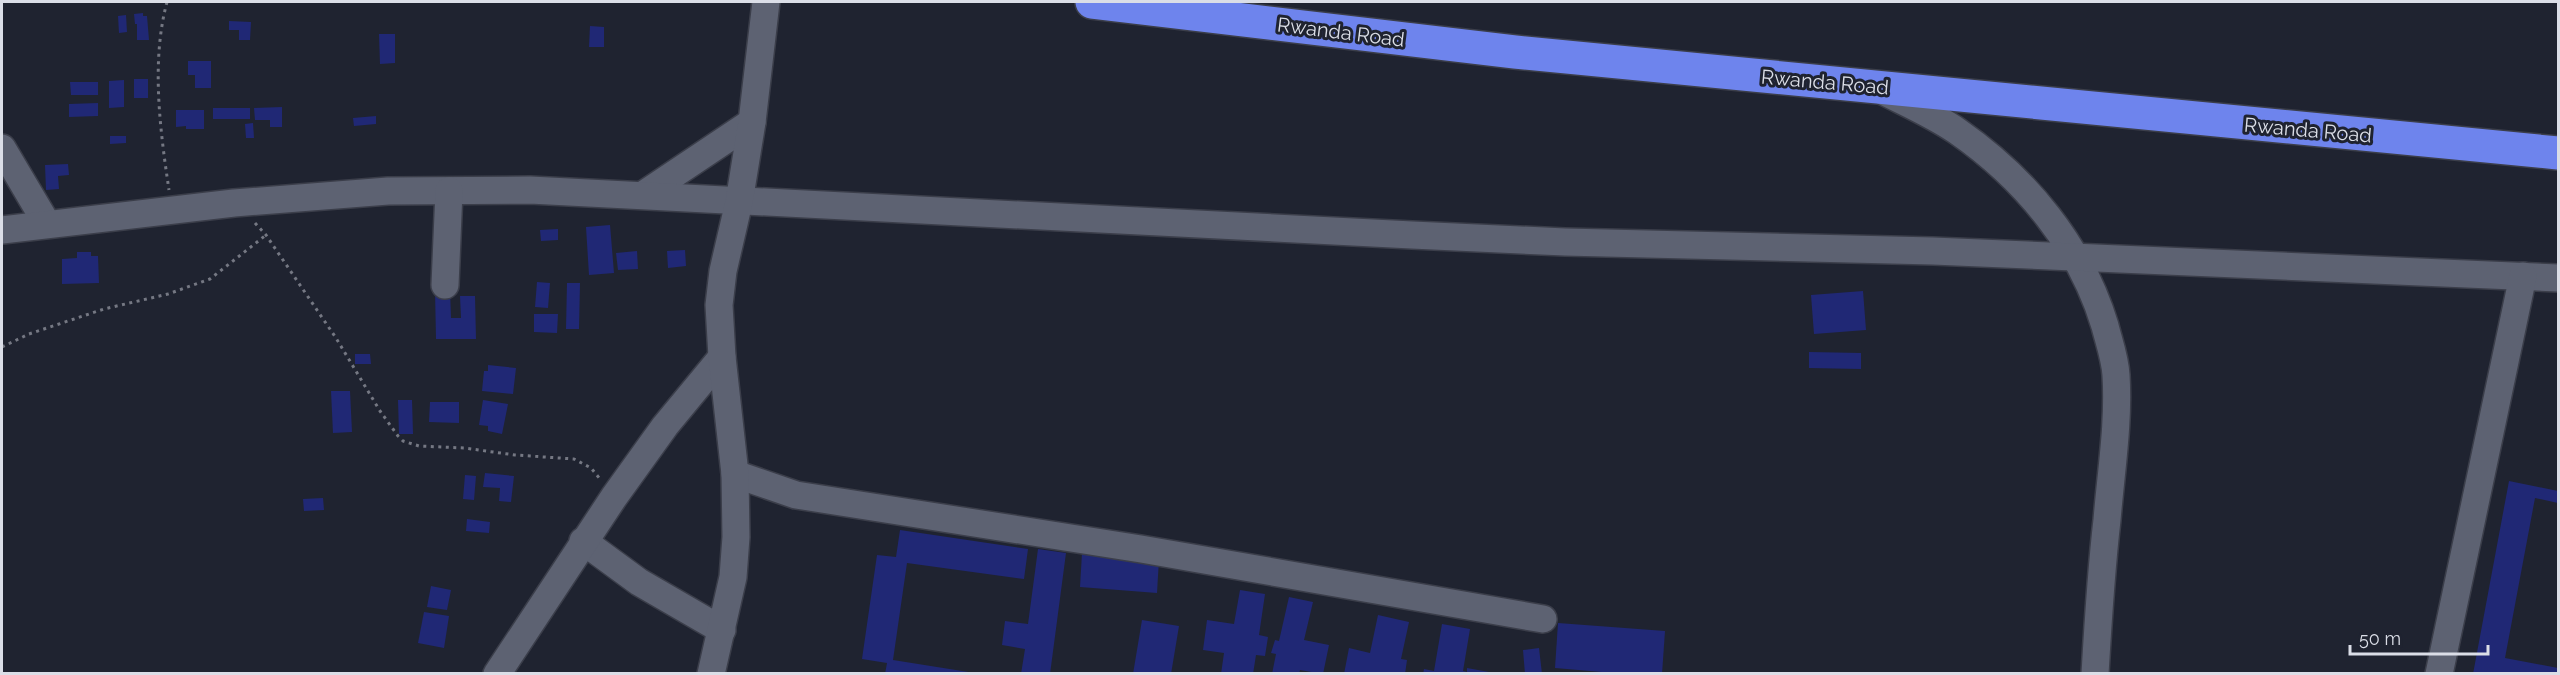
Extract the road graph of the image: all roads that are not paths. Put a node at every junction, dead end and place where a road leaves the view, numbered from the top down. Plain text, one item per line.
1 (766, 2) edge
2 (1092, 2) edge
3 (1875, 86) junction
4 (752, 122) junction
5 (2, 148) edge
6 (2559, 153) edge
7 (449, 191) junction
8 (643, 195) junction
9 (739, 202) junction
10 (47, 224) junction
11 (2, 230) edge
12 (2077, 258) junction
13 (2523, 276) junction
14 (2559, 278) edge
15 (446, 285) dead end
16 (722, 357) junction
17 (735, 474) junction
18 (583, 541) junction
19 (1544, 619) dead end
20 (722, 630) junction
21 (497, 674) edge
22 (711, 674) edge
23 (2095, 674) edge
24 (2439, 674) edge

1 - 4 street
2 - 3 highway, Rwanda Road
3 - 6 highway, Rwanda Road
3 - 12 street
4 - 8 street
4 - 9 street
5 - 10 street
7 - 8 street
7 - 10 street
7 - 15 street
8 - 9 street
9 - 12 street
9 - 16 street
10 - 11 street
12 - 13 street
12 - 23 street
13 - 14 street
13 - 24 street
16 - 17 street
16 - 18 street
17 - 19 street
17 - 20 street
18 - 20 street
18 - 21 street
20 - 22 street

